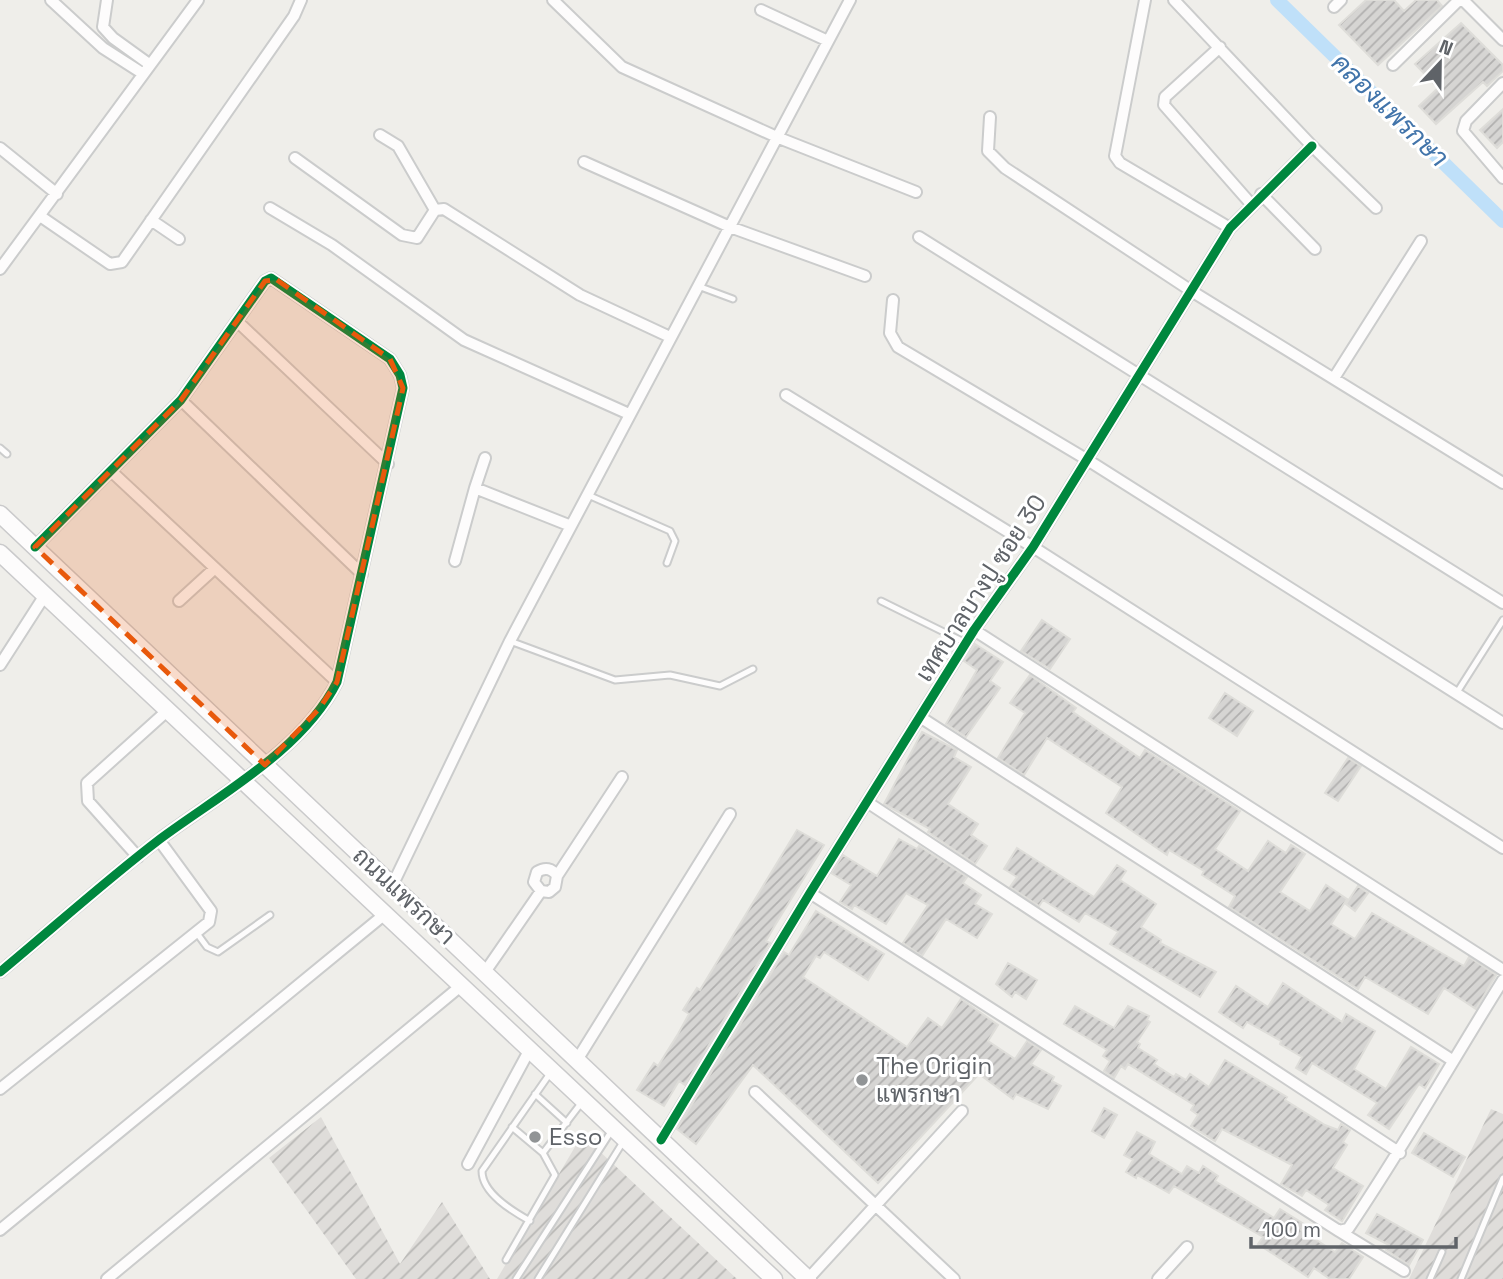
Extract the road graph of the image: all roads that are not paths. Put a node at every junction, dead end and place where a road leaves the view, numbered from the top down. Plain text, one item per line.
1 (51, 0) edge
2 (107, 0) edge
3 (198, 0) edge
4 (301, 0) edge
5 (553, 0) edge
6 (850, 0) edge
7 (1145, 0) edge
8 (1174, 0) edge
9 (1461, 0) edge
10 (761, 10) dead end
11 (1503, 40) edge
12 (828, 41) junction
13 (1220, 47) junction
14 (1393, 65) dead end
15 (146, 68) junction
16 (1503, 83) edge
17 (990, 117) dead end
18 (380, 135) dead end
19 (779, 138) junction
20 (1311, 146) junction
21 (0, 148) edge
22 (295, 158) dead end
23 (584, 162) dead end
24 (1503, 178) edge
25 (916, 192) dead end
26 (57, 194) junction
27 (1261, 194) junction
28 (1251, 204) junction
29 (270, 208) dead end
30 (1376, 208) dead end
31 (435, 210) junction
32 (40, 216) junction
33 (151, 220) junction
34 (730, 227) junction
35 (1230, 228) junction
36 (919, 237) dead end
37 (179, 239) dead end
38 (1422, 241) dead end
39 (1315, 249) dead end
40 (0, 269) edge
41 (865, 276) dead end
42 (698, 286) junction
43 (1193, 292) junction
44 (733, 299) dead end
45 (893, 300) dead end
46 (238, 322) junction
47 (670, 337) junction
48 (1139, 373) junction
49 (1334, 378) junction
50 (786, 395) dead end
51 (181, 400) junction
52 (629, 414) junction
53 (0, 448) edge
54 (7, 454) dead end
55 (485, 458) dead end
56 (1086, 460) junction
57 (388, 464) junction
58 (112, 472) junction
59 (1503, 483) edge
60 (475, 488) junction
61 (588, 495) junction
62 (0, 514) edge
63 (571, 526) junction
64 (35, 547) junction
65 (1033, 547) junction
66 (0, 553) edge
67 (455, 561) dead end
68 (667, 563) dead end
69 (214, 569) junction
70 (362, 573) junction
71 (45, 595) junction
72 (179, 601) dead end
73 (881, 601) dead end
74 (1503, 603) edge
75 (1503, 620) edge
76 (975, 630) junction
77 (510, 641) junction
78 (966, 643) junction
79 (0, 665) edge
80 (752, 670) dead end
81 (337, 682) junction
82 (1456, 694) junction
83 (167, 711) junction
84 (920, 718) junction
85 (1503, 723) edge
86 (265, 765) junction
87 (622, 776) dead end
88 (243, 781) junction
89 (867, 802) junction
90 (730, 814) dead end
91 (159, 840) junction
92 (1503, 848) edge
93 (138, 857) junction
94 (557, 876) junction
95 (392, 886) junction
96 (541, 891) junction
97 (810, 893) junction
98 (270, 915) dead end
99 (385, 915) junction
100 (196, 932) junction
101 (1503, 970) edge
102 (0, 972) edge
103 (485, 972) junction
104 (1503, 980) edge
105 (462, 985) junction
106 (530, 1049) junction
107 (577, 1060) junction
108 (1452, 1060) junction
109 (553, 1070) junction
110 (0, 1089) edge
111 (754, 1092) dead end
112 (535, 1094) junction
113 (583, 1100) junction
114 (962, 1111) dead end
115 (567, 1123) junction
116 (512, 1127) junction
117 (619, 1133) junction
118 (661, 1140) junction
119 (543, 1153) junction
120 (1400, 1153) junction
121 (468, 1164) dead end
122 (1503, 1178) edge
123 (876, 1203) junction
124 (530, 1221) junction
125 (0, 1230) edge
126 (1339, 1231) junction
127 (1187, 1247) dead end
128 (1442, 1252) dead end
129 (506, 1260) dead end
130 (1404, 1271) dead end
131 (770, 1278) edge
132 (107, 1279) edge
133 (516, 1279) edge
134 (538, 1279) edge
135 (808, 1279) edge
136 (954, 1279) edge
137 (1158, 1279) edge
138 (1430, 1279) edge
139 (1461, 1279) edge

1 - 15 street
2 - 15 street
3 - 15 street
4 - 33 street
5 - 19 street
6 - 12 street
7 - 35 street
8 - 13 street
9 - 11 street
9 - 14 street
10 - 12 street
12 - 19 street
13 - 20 street
13 - 28 street
15 - 26 street
16 - 24 street
17 - 43 street
18 - 31 street
19 - 25 street
19 - 34 street
20 - 27 street, เทศบาลบางปู ซอย 30
20 - 30 street
21 - 26 street
22 - 31 street
23 - 34 street
26 - 32 street
27 - 28 street, เทศบาลบางปู ซอย 30
27 - 39 street
28 - 35 street, เทศบาลบางปู ซอย 30
29 - 52 street
31 - 47 street
32 - 33 street
32 - 40 street
33 - 37 street
34 - 41 street
34 - 42 street
35 - 43 street, เทศบาลบางปู ซอย 30
36 - 48 street
38 - 49 street
42 - 44 lane
42 - 47 street
43 - 48 street, เทศบาลบางปู ซอย 30
43 - 49 street
45 - 56 street
46 - 51 street
46 - 57 street
46 - 57 street
47 - 52 street
48 - 56 street, เทศบาลบางปู ซอย 30
48 - 74 street
49 - 59 street
50 - 65 street
51 - 58 street
51 - 70 street
52 - 61 street
53 - 54 lane
55 - 60 street
56 - 65 street, เทศบาลบางปู ซอย 30
56 - 82 street
57 - 70 street
58 - 64 street
58 - 69 street
60 - 63 street
60 - 67 street
61 - 63 street
61 - 68 lane
62 - 64 main road, ถนนแพรกษา
63 - 77 street
64 - 86 main road, ถนนแพรกษา
65 - 76 street, เทศบาลบางปู ซอย 30
65 - 92 street
66 - 71 main road, ถนนแพรกษา
69 - 72 street
69 - 81 street
70 - 81 street
71 - 79 street
71 - 83 main road, ถนนแพรกษา
73 - 78 lane
75 - 82 lane
76 - 78 street, เทศบาลบางปู ซอย 30
76 - 101 street
77 - 80 lane
77 - 95 street
78 - 84 street, เทศบาลบางปู ซอย 30
81 - 86 street
82 - 85 street
83 - 88 main road, ถนนแพรกษา
83 - 93 street
84 - 89 street, เทศบาลบางปู ซอย 30
84 - 108 street
86 - 88 street
86 - 95 main road, ถนนแพรกษา
87 - 94 street
88 - 91 street
88 - 99 main road, ถนนแพรกษา
89 - 97 street, เทศบาลบางปู ซอย 30
89 - 120 street
90 - 107 street
91 - 93 street
91 - 100 street
93 - 102 street
94 - 96 street
94 - 96 street
95 - 103 main road, ถนนแพรกษา
96 - 103 street
97 - 118 street, เทศบาลบางปู ซอย 30
97 - 126 street
98 - 100 lane
99 - 105 main road, ถนนแพรกษา
99 - 125 street
100 - 110 street
103 - 107 main road, ถนนแพรกษา
104 - 108 street
105 - 106 main road, ถนนแพรกษา
105 - 132 street
106 - 109 main road, ถนนแพรกษา
106 - 121 street
107 - 118 main road, ถนนแพรกษา
108 - 120 street
109 - 112 lane
109 - 113 main road, ถนนแพรกษา
111 - 123 street
112 - 115 lane
112 - 116 lane
113 - 115 lane
113 - 117 main road, ถนนแพรกษา
114 - 123 street
115 - 119 lane
116 - 119 lane
116 - 124 lane
117 - 131 main road, ถนนแพรกษา
117 - 133 lane
117 - 134 lane
118 - 135 main road, ถนนแพรกษา
119 - 124 lane
120 - 126 street
122 - 139 lane
123 - 135 street
123 - 136 street
124 - 129 lane
126 - 130 street
127 - 137 street
128 - 138 lane

